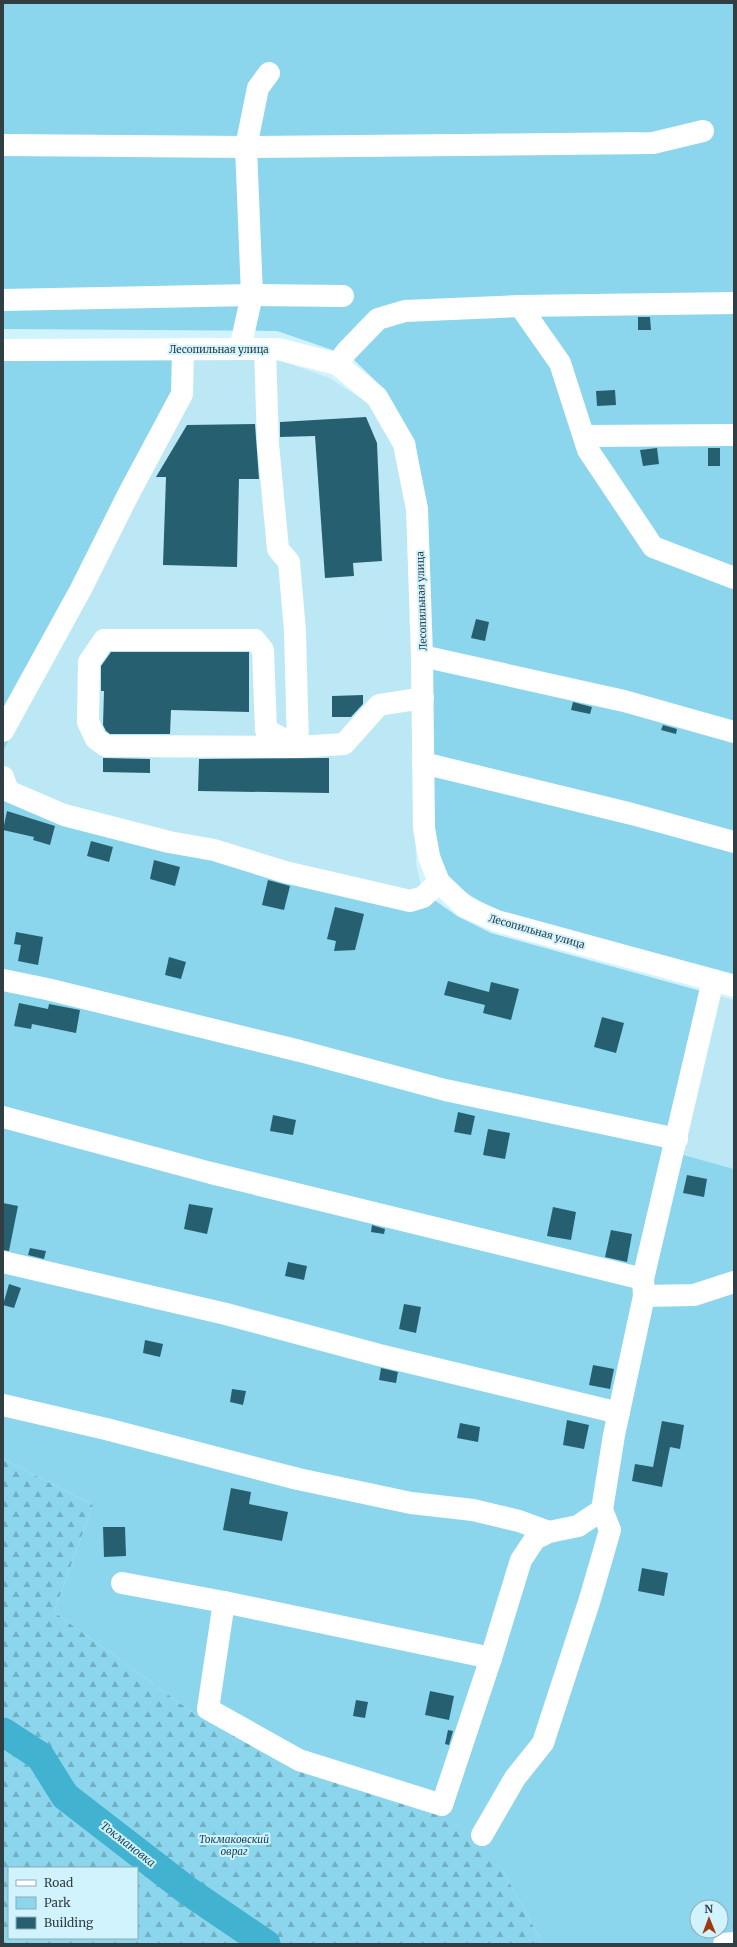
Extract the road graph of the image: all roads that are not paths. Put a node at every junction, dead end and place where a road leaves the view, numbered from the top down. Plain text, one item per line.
1 (268, 73) dead end
2 (703, 131) dead end
3 (3, 145) edge
4 (246, 147) junction
5 (734, 289) edge
6 (252, 295) junction
7 (424, 295) dead end
8 (343, 296) dead end
9 (3, 300) edge
10 (734, 303) edge
11 (520, 306) junction
12 (240, 349) junction
13 (265, 349) junction
14 (3, 350) edge
15 (183, 350) junction
16 (337, 364) junction
17 (734, 435) edge
18 (584, 436) junction
19 (734, 578) edge
20 (422, 656) junction
21 (423, 698) junction
22 (3, 730) edge
23 (734, 732) edge
24 (298, 746) junction
25 (423, 763) junction
26 (5, 788) edge
27 (734, 842) edge
28 (439, 882) junction
29 (3, 980) edge
30 (713, 980) junction
31 (734, 986) edge
32 (3, 1117) edge
33 (677, 1139) junction
34 (3, 1262) edge
35 (734, 1282) edge
36 (644, 1287) junction
37 (3, 1405) edge
38 (619, 1413) junction
39 (602, 1510) junction
40 (550, 1532) junction
41 (122, 1583) dead end
42 (224, 1602) junction
43 (492, 1658) junction
44 (482, 1835) dead end
45 (734, 1943) edge
46 (724, 1944) edge

1 - 4 street
2 - 4 street
3 - 4 street
4 - 6 street
5 - 7 street
6 - 8 street
6 - 9 street
6 - 12 street
10 - 11 street
11 - 16 street
11 - 18 street
12 - 13 street, Лесопильная улица
12 - 15 street, Лесопильная улица
13 - 16 street, Лесопильная улица
13 - 24 street
14 - 15 street, Лесопильная улица
15 - 22 street
16 - 20 street, Лесопильная улица
17 - 18 street
18 - 19 street
20 - 21 street, Лесопильная улица
20 - 23 street
21 - 24 street
21 - 25 street, Лесопильная улица
24 - 24 street
25 - 27 street
25 - 28 street, Лесопильная улица
26 - 28 street
28 - 30 street, Лесопильная улица
29 - 33 street
30 - 31 street, Лесопильная улица
30 - 33 street
32 - 36 street
33 - 36 street
34 - 38 street
35 - 36 street
36 - 38 street
37 - 40 street
38 - 39 street
39 - 40 street
39 - 44 street
40 - 43 street
41 - 42 street
42 - 43 street
42 - 43 street
45 - 46 street

